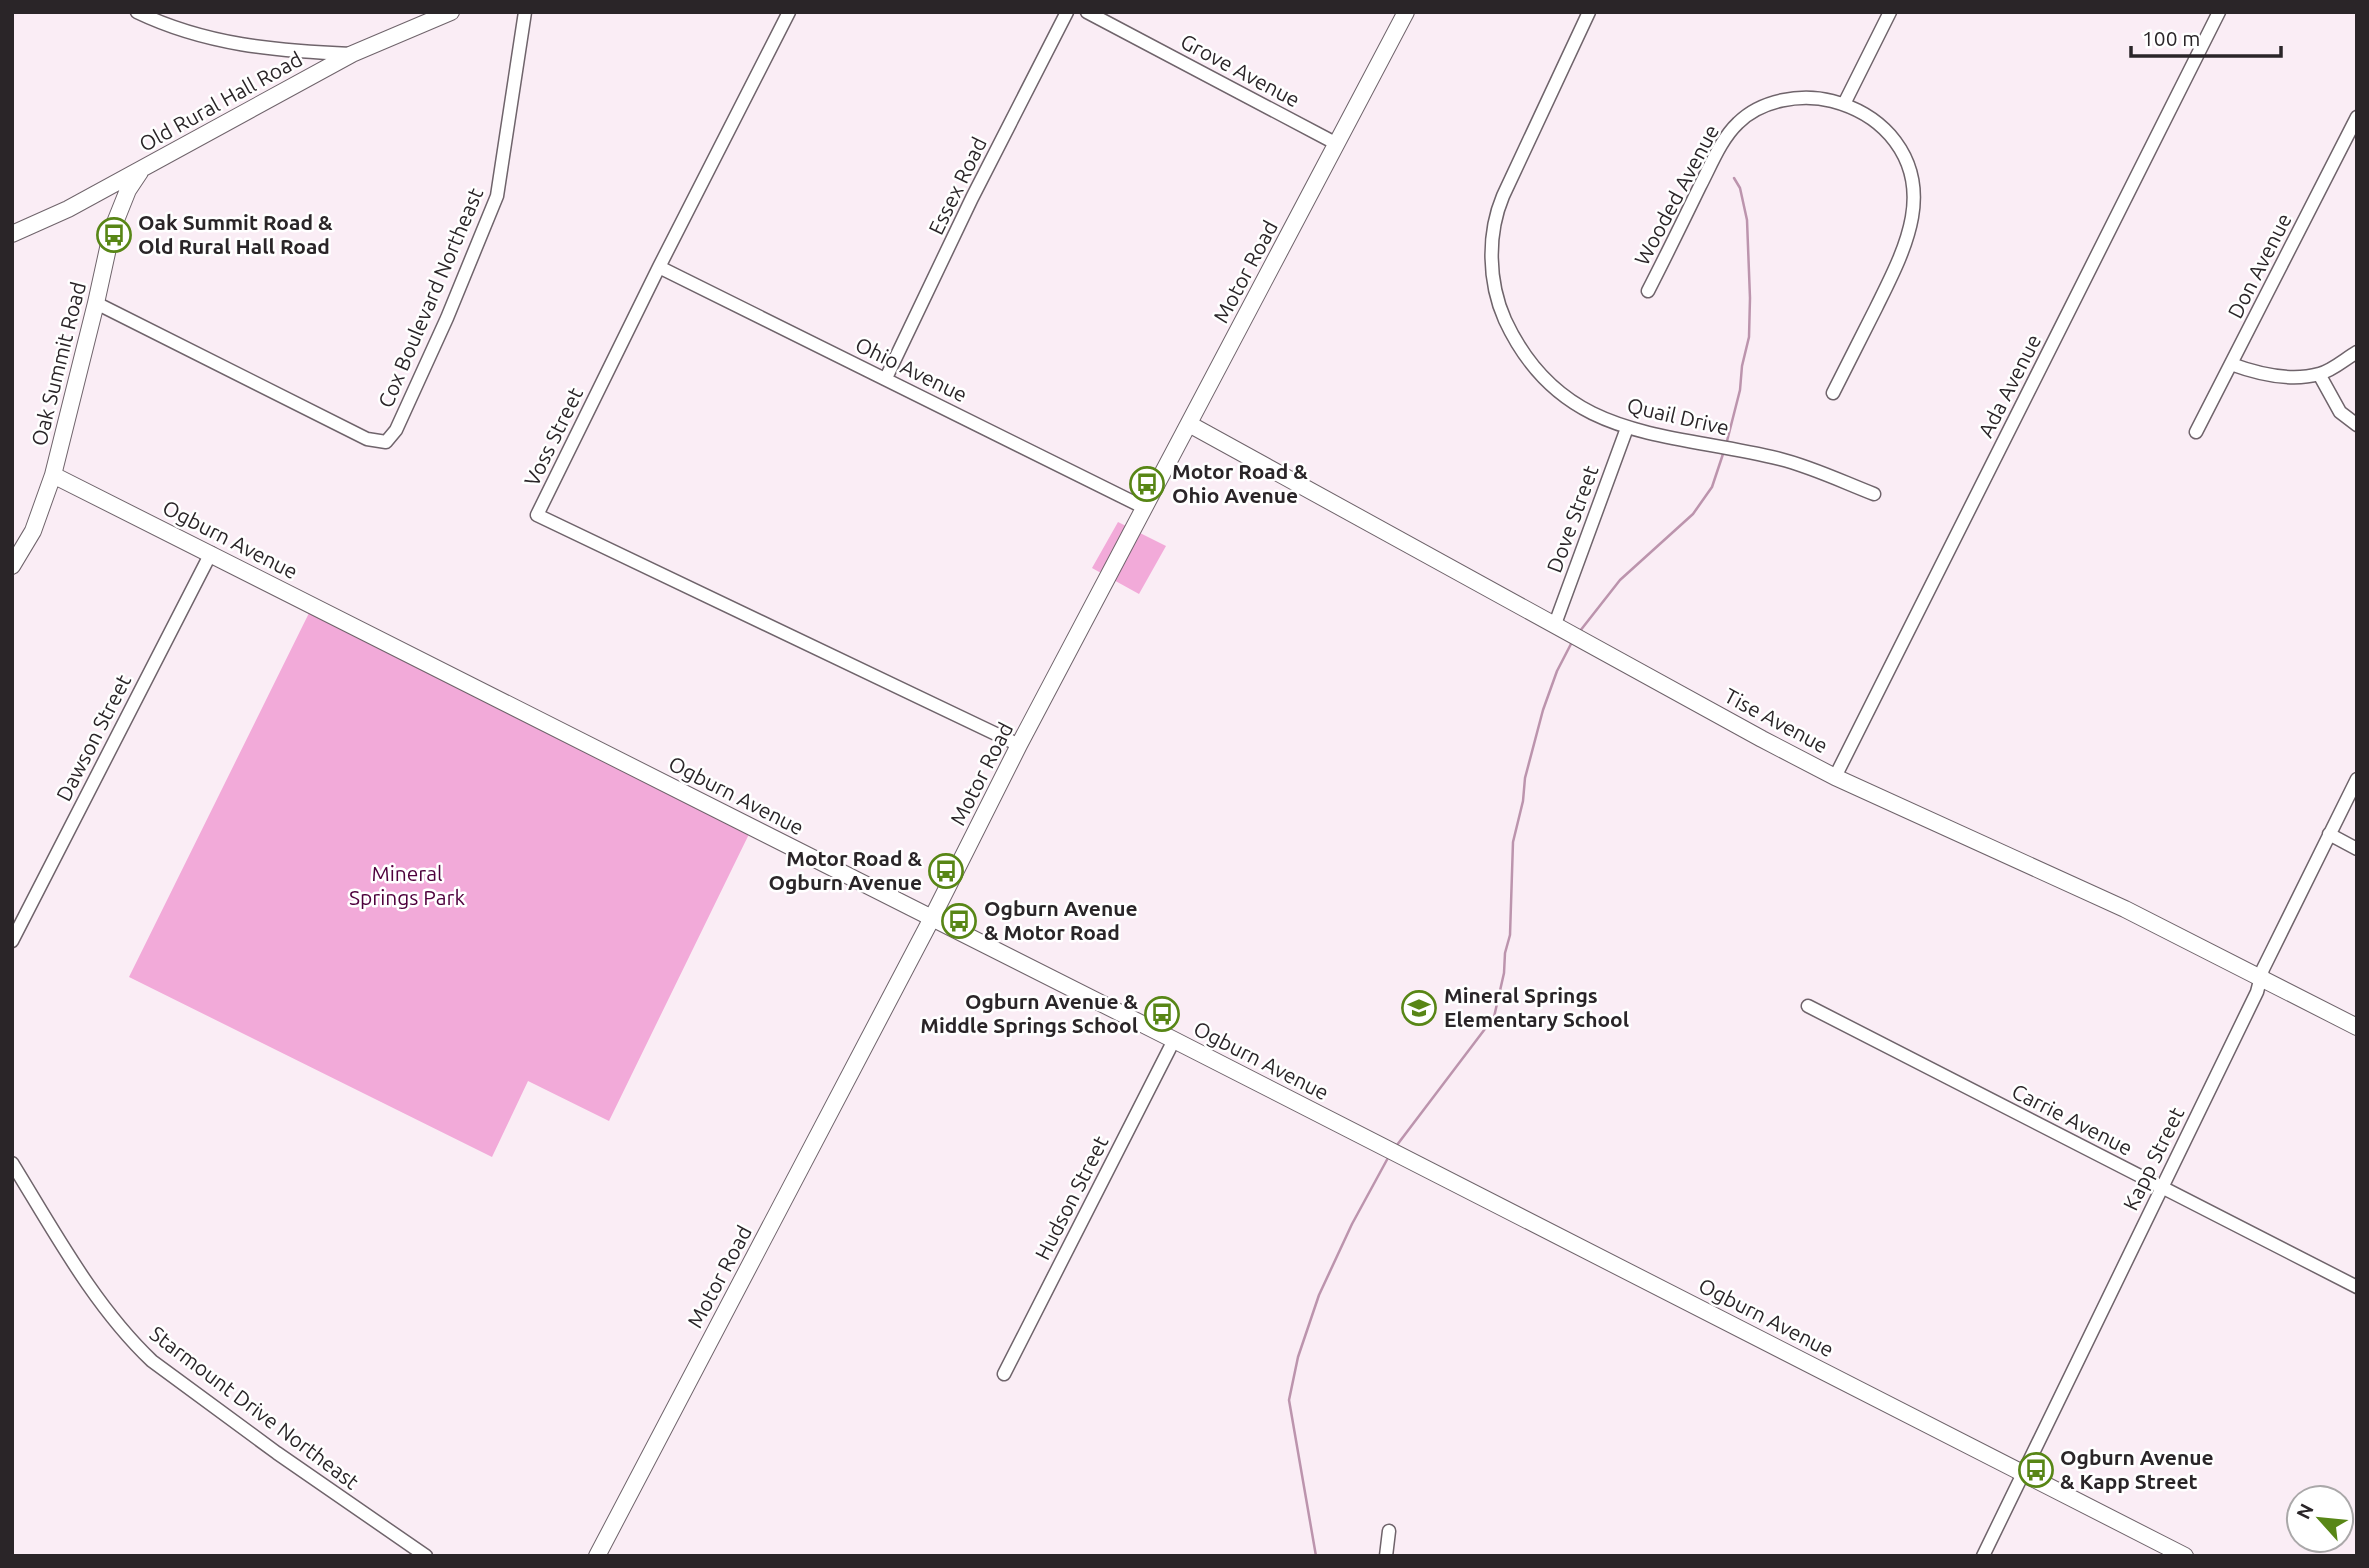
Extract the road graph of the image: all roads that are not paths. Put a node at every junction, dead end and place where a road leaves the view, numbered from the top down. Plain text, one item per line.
1 (137, 12) edge
2 (452, 12) edge
3 (525, 12) edge
4 (789, 12) edge
5 (1067, 12) edge
6 (1087, 12) edge
7 (1406, 12) edge
8 (1589, 12) edge
9 (1890, 12) edge
10 (2219, 12) edge
11 (352, 54) junction
12 (1844, 104) junction
13 (2357, 117) edge
14 (1337, 144) junction
15 (141, 170) junction
16 (12, 234) edge
17 (659, 267) junction
18 (1648, 291) dead end
19 (96, 303) junction
20 (2357, 352) edge
21 (2231, 363) junction
22 (2319, 374) junction
23 (886, 378) junction
24 (1833, 393) dead end
25 (1189, 424) junction
26 (2357, 425) edge
27 (1627, 428) junction
28 (2196, 432) dead end
29 (53, 475) junction
30 (1874, 494) dead end
31 (1145, 508) junction
32 (211, 553) junction
33 (12, 566) edge
34 (1555, 624) junction
35 (1019, 745) junction
36 (1835, 777) junction
37 (2357, 779) edge
38 (2329, 834) junction
39 (2357, 849) edge
40 (932, 918) junction
41 (12, 941) edge
42 (2261, 977) junction
43 (1808, 1006) dead end
44 (2357, 1027) edge
45 (1174, 1040) junction
46 (12, 1164) edge
47 (2162, 1188) junction
48 (2357, 1287) edge
49 (1003, 1374) dead end
50 (2023, 1472) junction
51 (1389, 1531) dead end
52 (426, 1556) edge
53 (597, 1556) edge
54 (1386, 1556) edge
55 (1983, 1556) edge
56 (2185, 1556) edge

1 - 11 street
2 - 11 street, Old Rural Hall Road
3 - 19 street, Cox Boulevard Northeast
4 - 17 street, Voss Street
5 - 23 street, Essex Road
6 - 14 street, Grove Avenue
7 - 14 street, Motor Road
8 - 27 street, Quail Drive
9 - 12 street
10 - 36 street, Ada Avenue
11 - 15 street, Old Rural Hall Road
12 - 18 street, Wooded Avenue
12 - 24 street, Wooded Avenue
13 - 21 street, Don Avenue
14 - 25 street, Motor Road
15 - 16 street, Old Rural Hall Road
15 - 19 street, Oak Summit Road
17 - 23 street, Ohio Avenue
17 - 35 street, Voss Street
19 - 29 street, Oak Summit Road
20 - 22 street
21 - 22 street
21 - 28 street, Don Avenue
22 - 26 street
23 - 31 street, Ohio Avenue
25 - 31 street, Motor Road
25 - 34 street, Tise Avenue
27 - 30 street, Quail Drive
27 - 34 street, Dove Street
29 - 32 street, Ogburn Avenue
29 - 33 street, Oak Summit Road
31 - 35 street, Motor Road
32 - 40 street, Ogburn Avenue
32 - 41 street, Dawson Street
34 - 36 street, Tise Avenue
35 - 40 street, Motor Road
36 - 42 street, Tise Avenue
37 - 38 street, Kapp Street
38 - 39 street
38 - 42 street, Kapp Street
40 - 45 street, Ogburn Avenue
40 - 53 street, Motor Road
42 - 44 street, Tise Avenue
42 - 47 street, Kapp Street
43 - 47 street, Carrie Avenue
45 - 49 street, Hudson Street
45 - 50 street, Ogburn Avenue
46 - 52 street, Starmount Drive Northeast
47 - 48 street, Carrie Avenue
47 - 50 street, Kapp Street
50 - 55 street, Kapp Street
50 - 56 street, Ogburn Avenue
51 - 54 street

